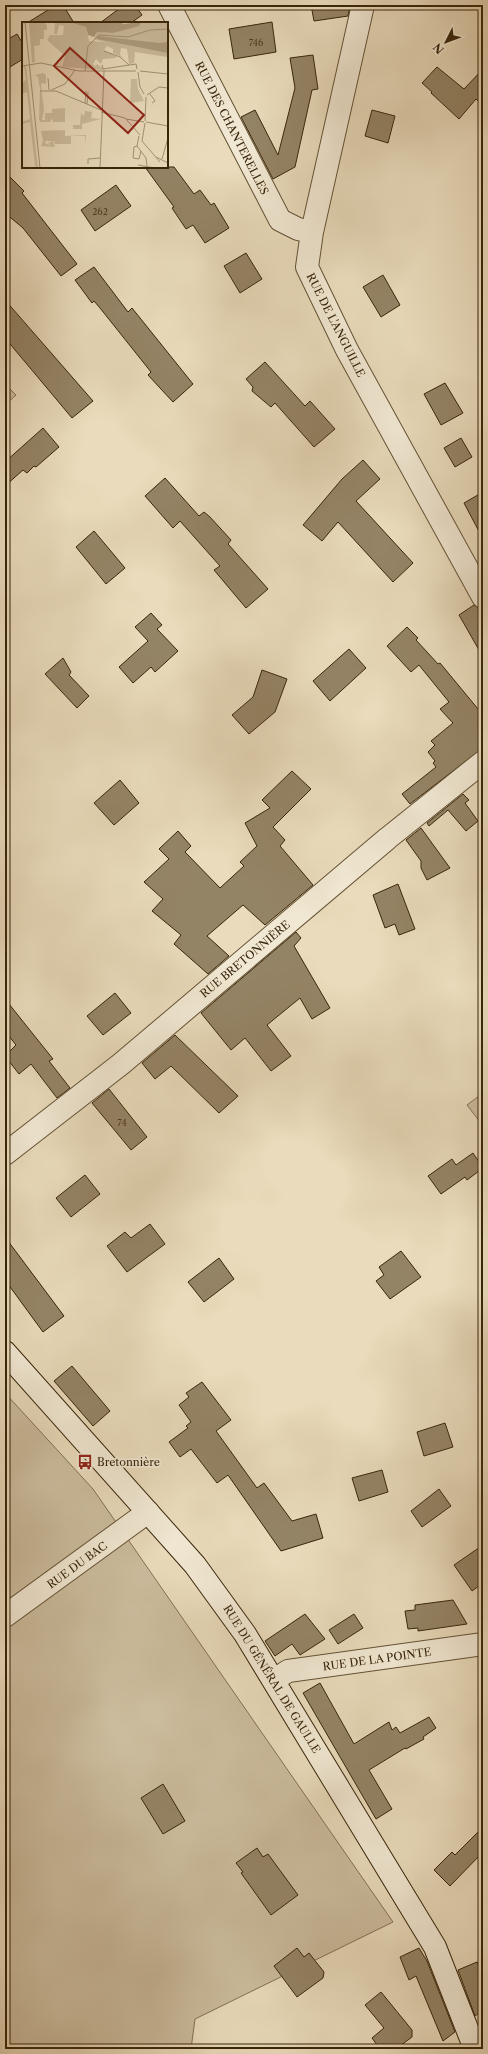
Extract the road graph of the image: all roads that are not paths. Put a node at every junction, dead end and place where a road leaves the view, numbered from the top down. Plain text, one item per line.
1 (169, 5) edge
2 (363, 5) edge
3 (312, 232) junction
4 (483, 597) edge
5 (483, 762) edge
6 (5, 1154) edge
7 (5, 1352) edge
8 (148, 1512) junction
9 (5, 1616) edge
10 (483, 1644) edge
11 (274, 1680) junction
12 (475, 2049) edge

1 - 3 street, RUE DES CHANTERELLES
2 - 3 street, RUE DE L'ANGUILLE
3 - 4 street, RUE DE L'ANGUILLE
5 - 6 street, RUE BRETONNIÈRE
7 - 8 street, RUE DU GÉNÉRAL DE GAULLE
8 - 9 street, RUE DU BAC
8 - 11 street, RUE DU GÉNÉRAL DE GAULLE
10 - 11 street, RUE DE LA POINTE
11 - 12 street, RUE DU GÉNÉRAL DE GAULLE

